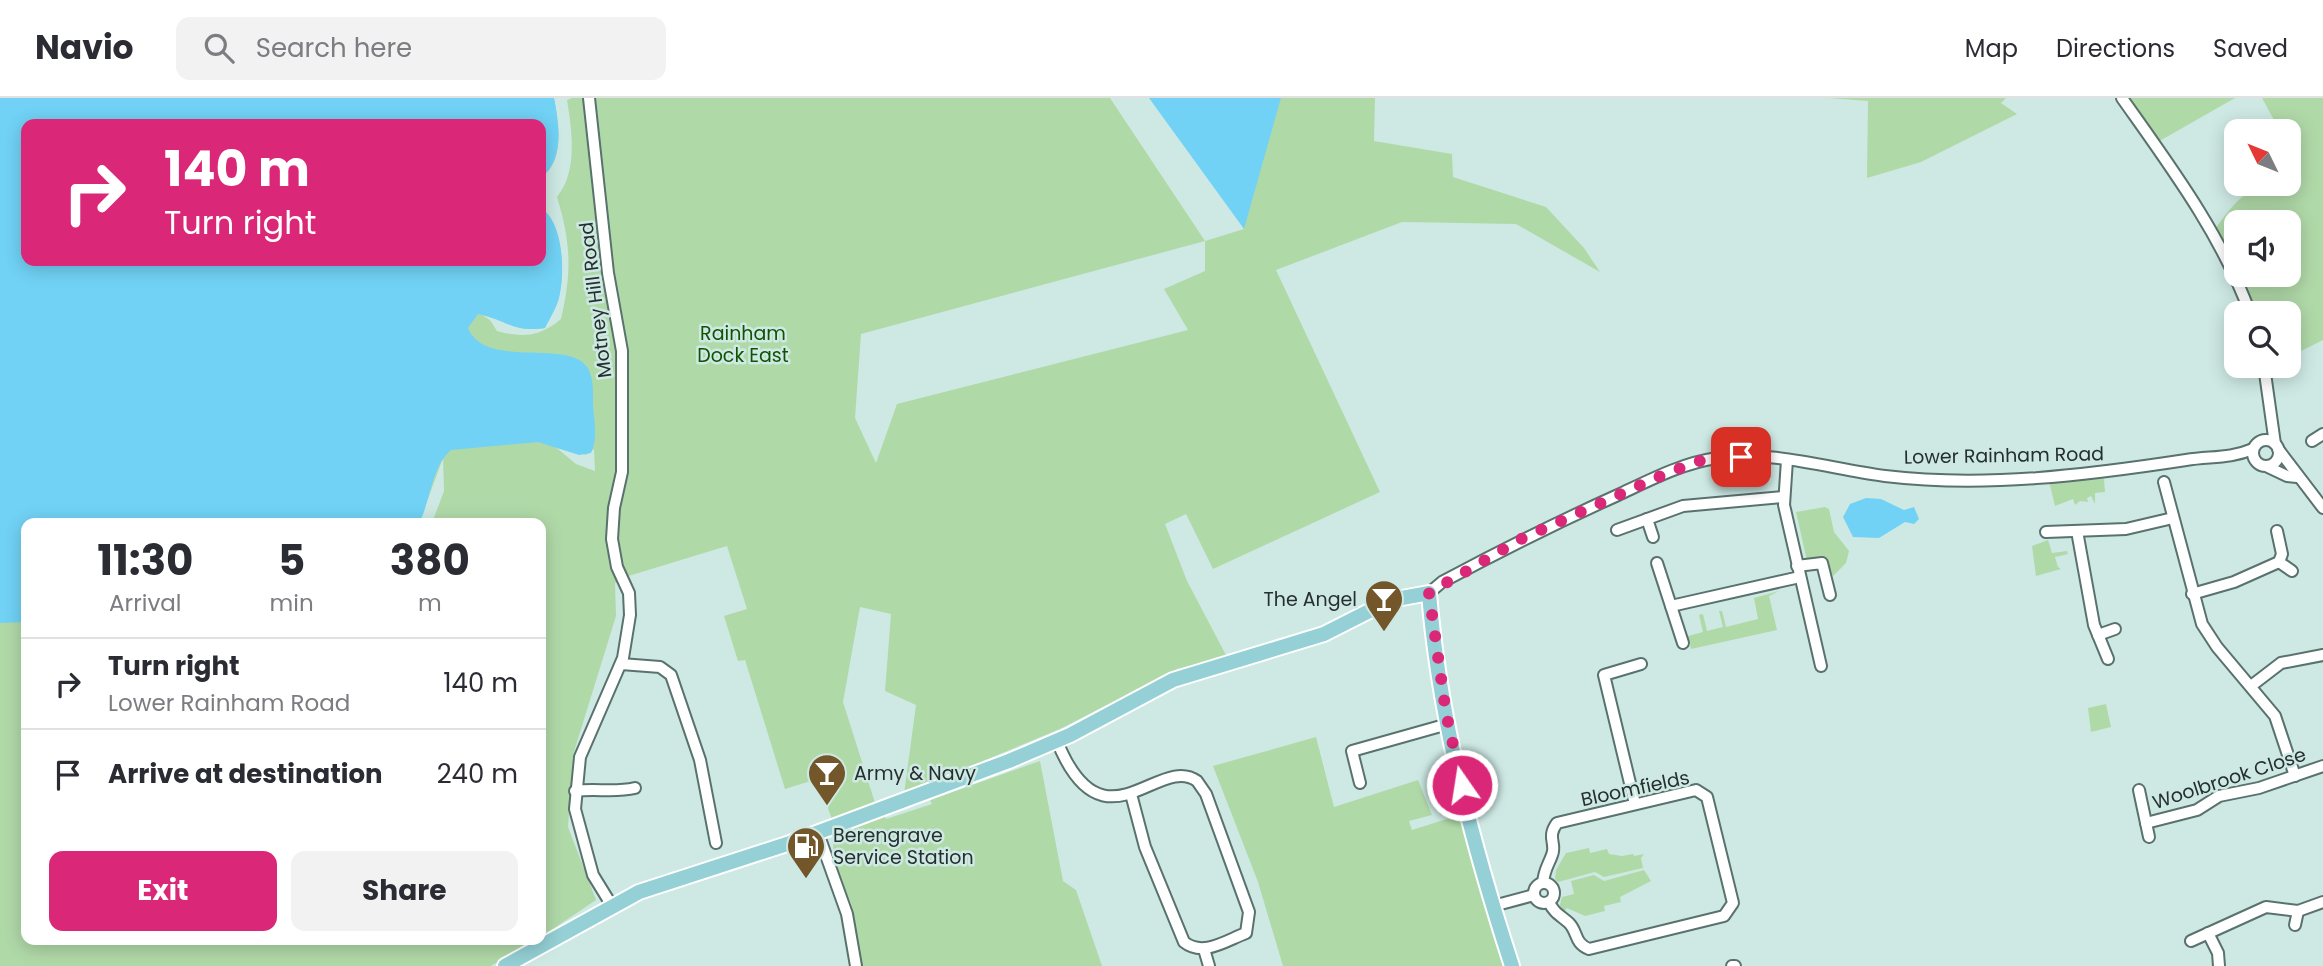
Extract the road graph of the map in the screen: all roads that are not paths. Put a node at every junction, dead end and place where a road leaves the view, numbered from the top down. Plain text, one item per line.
1 (589, 98) edge
2 (2122, 98) edge
3 (2245, 301) edge
4 (2266, 378) edge
5 (2272, 421) junction
6 (2323, 434) edge
7 (2312, 441) dead end
8 (2256, 445) junction
9 (2277, 447) junction
10 (2234, 457) junction
11 (1787, 460) junction
12 (2263, 465) junction
13 (2297, 477) junction
14 (2164, 482) dead end
15 (1783, 497) junction
16 (2323, 508) edge
17 (2173, 518) junction
18 (1647, 519) junction
19 (1616, 530) dead end
20 (2077, 531) junction
21 (2277, 531) dead end
22 (2046, 532) dead end
23 (1653, 537) dead end
24 (2279, 562) junction
25 (1657, 563) dead end
26 (2292, 571) dead end
27 (1799, 572) junction
28 (1429, 593) junction
29 (2192, 594) junction
30 (1830, 595) dead end
31 (1671, 606) junction
32 (2115, 629) dead end
33 (2098, 635) junction
34 (1683, 643) dead end
35 (2323, 655) edge
36 (2108, 659) dead end
37 (621, 664) junction
38 (1641, 664) dead end
39 (1821, 666) dead end
40 (2251, 686) junction
41 (1448, 724) junction
42 (1057, 741) junction
43 (2323, 766) edge
44 (2295, 776) junction
45 (1360, 783) dead end
46 (635, 788) dead end
47 (2139, 790) dead end
48 (575, 791) junction
49 (1131, 794) junction
50 (1635, 804) junction
51 (2146, 823) junction
52 (818, 833) junction
53 (2149, 837) dead end
54 (716, 844) dead end
55 (1544, 883) junction
56 (1534, 895) junction
57 (1549, 902) junction
58 (2323, 902) edge
59 (1493, 906) junction
60 (610, 908) junction
61 (2298, 911) junction
62 (2295, 925) dead end
63 (2208, 933) junction
64 (2190, 941) dead end
65 (546, 943) edge
66 (543, 945) edge
67 (1204, 949) junction
68 (505, 966) edge
69 (856, 966) edge
70 (1209, 966) edge
71 (1513, 966) edge
72 (2219, 966) edge

1 - 37 street, Motney Hill Road
2 - 3 street
4 - 5 street
5 - 8 street
5 - 9 street
6 - 7 street
8 - 9 street
8 - 10 street, Lower Rainham Road
8 - 12 street
9 - 12 street
9 - 13 street
10 - 11 street, Lower Rainham Road
10 - 12 street, Lower Rainham Road
11 - 15 street
11 - 28 street, Lower Rainham Road
12 - 13 street, Lower Rainham Road
13 - 16 street
14 - 17 street
15 - 18 street
15 - 27 street
17 - 20 street
17 - 29 street
18 - 19 street
18 - 23 street
20 - 22 street
20 - 33 street
21 - 24 street
24 - 26 street
24 - 29 street
25 - 31 street
27 - 30 street
27 - 31 street
27 - 39 street
28 - 41 main road
28 - 42 main road
29 - 40 street
31 - 34 street
32 - 33 street
33 - 36 street
35 - 40 street
37 - 48 street, Motney Hill Road
37 - 54 street
38 - 50 street
40 - 44 street
41 - 45 street
41 - 59 main road
42 - 49 street
42 - 52 main road
43 - 44 street, Woolbrook Close
44 - 51 street, Woolbrook Close
46 - 48 street
47 - 51 street, Woolbrook Close
48 - 60 street, Motney Hill Road
49 - 67 street
49 - 67 street
50 - 55 street, Bloomfields
50 - 57 street, Bloomfields
51 - 53 street, Woolbrook Close
52 - 60 main road
52 - 69 street
55 - 56 street, Bloomfields
55 - 57 street, Bloomfields
56 - 57 street, Bloomfields
56 - 59 street
58 - 61 street
59 - 71 main road
60 - 65 main road
61 - 62 street
61 - 63 street
63 - 64 street
63 - 72 street
66 - 68 main road
67 - 70 street

